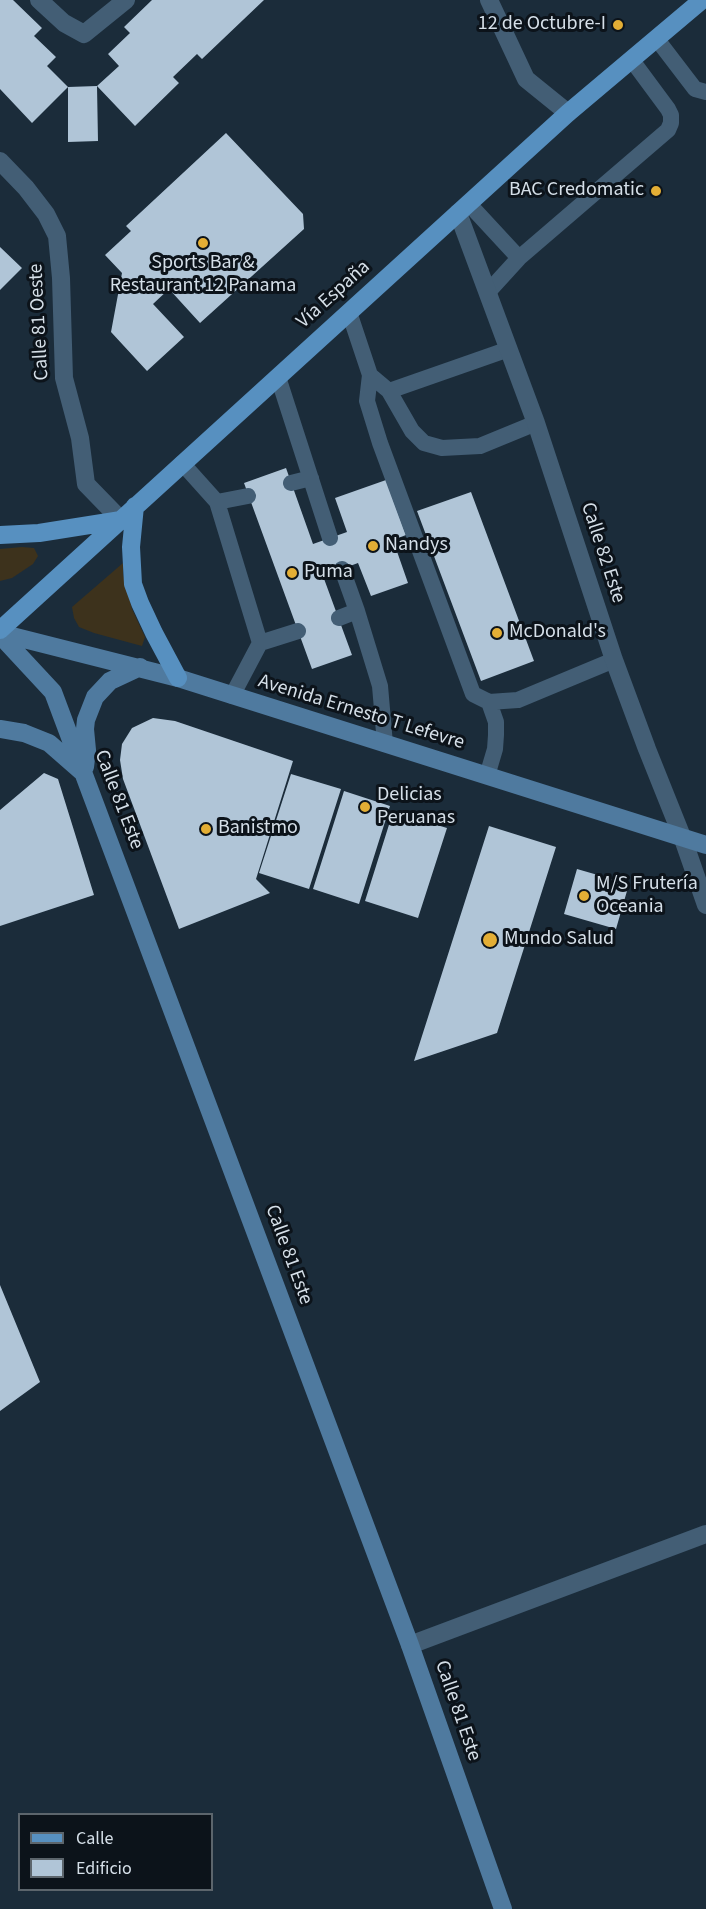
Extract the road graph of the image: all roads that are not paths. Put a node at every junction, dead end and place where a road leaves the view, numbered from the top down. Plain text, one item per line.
1 (39, 0) edge
2 (126, 0) edge
3 (489, 0) edge
4 (702, 0) edge
5 (656, 38) junction
6 (631, 59) junction
7 (706, 92) edge
8 (568, 113) junction
9 (0, 161) edge
10 (464, 208) junction
11 (519, 258) junction
12 (488, 292) junction
13 (349, 312) junction
14 (509, 349) junction
15 (370, 375) junction
16 (278, 377) junction
17 (389, 392) junction
18 (536, 423) junction
19 (182, 463) junction
20 (311, 478) junction
21 (291, 483) dead end
22 (249, 496) dead end
23 (216, 502) junction
24 (135, 506) junction
25 (121, 520) junction
26 (0, 535) edge
27 (330, 538) dead end
28 (342, 569) dead end
29 (357, 611) junction
30 (339, 618) dead end
31 (298, 631) dead end
32 (0, 632) edge
33 (260, 643) junction
34 (614, 660) junction
35 (140, 667) junction
36 (178, 678) junction
37 (232, 696) junction
38 (489, 702) junction
39 (0, 729) edge
40 (385, 744) junction
41 (84, 774) junction
42 (487, 776) junction
43 (683, 839) junction
44 (706, 845) edge
45 (706, 905) edge
46 (706, 1534) edge
47 (410, 1645) junction
48 (503, 1909) edge

1 - 2 street
3 - 8 street
4 - 5 main road, Vía España
5 - 6 main road, Vía España
5 - 7 lane
6 - 8 main road, Vía España
6 - 11 lane
8 - 10 main road, Vía España
9 - 25 street, Calle 81 Oeste
10 - 11 lane
10 - 12 street, Calle 82 Este
10 - 13 main road, Vía España
11 - 12 lane
12 - 14 street, Calle 82 Este
13 - 15 lane
13 - 16 main road, Vía España
14 - 17 lane
14 - 18 street, Calle 82 Este
15 - 17 lane
15 - 38 lane
16 - 19 main road, Vía España
16 - 20 lane
17 - 18 lane
18 - 34 street, Calle 82 Este
19 - 23 lane
19 - 24 main road, Vía España
20 - 21 lane
20 - 27 lane
22 - 23 lane
23 - 33 lane
24 - 25 main road, Vía España
24 - 36 main road
25 - 26 main road
25 - 32 main road, Vía España
28 - 29 lane
29 - 30 lane
29 - 40 lane
31 - 33 lane
32 - 35 street, Avenida Ernesto T Lefevre
32 - 41 street, Calle 81 Este
33 - 37 lane
34 - 38 lane
34 - 43 street, Calle 82 Este
35 - 36 street, Avenida Ernesto T Lefevre
35 - 41 street
36 - 37 street, Avenida Ernesto T Lefevre
37 - 40 street, Avenida Ernesto T Lefevre
38 - 42 lane
39 - 41 street
40 - 42 street, Avenida Ernesto T Lefevre
41 - 47 street, Calle 81 Este
42 - 43 street, Avenida Ernesto T Lefevre
43 - 44 street, Avenida Ernesto T Lefevre
43 - 45 street, Calle 82 Este
46 - 47 street
47 - 48 street, Calle 81 Este

